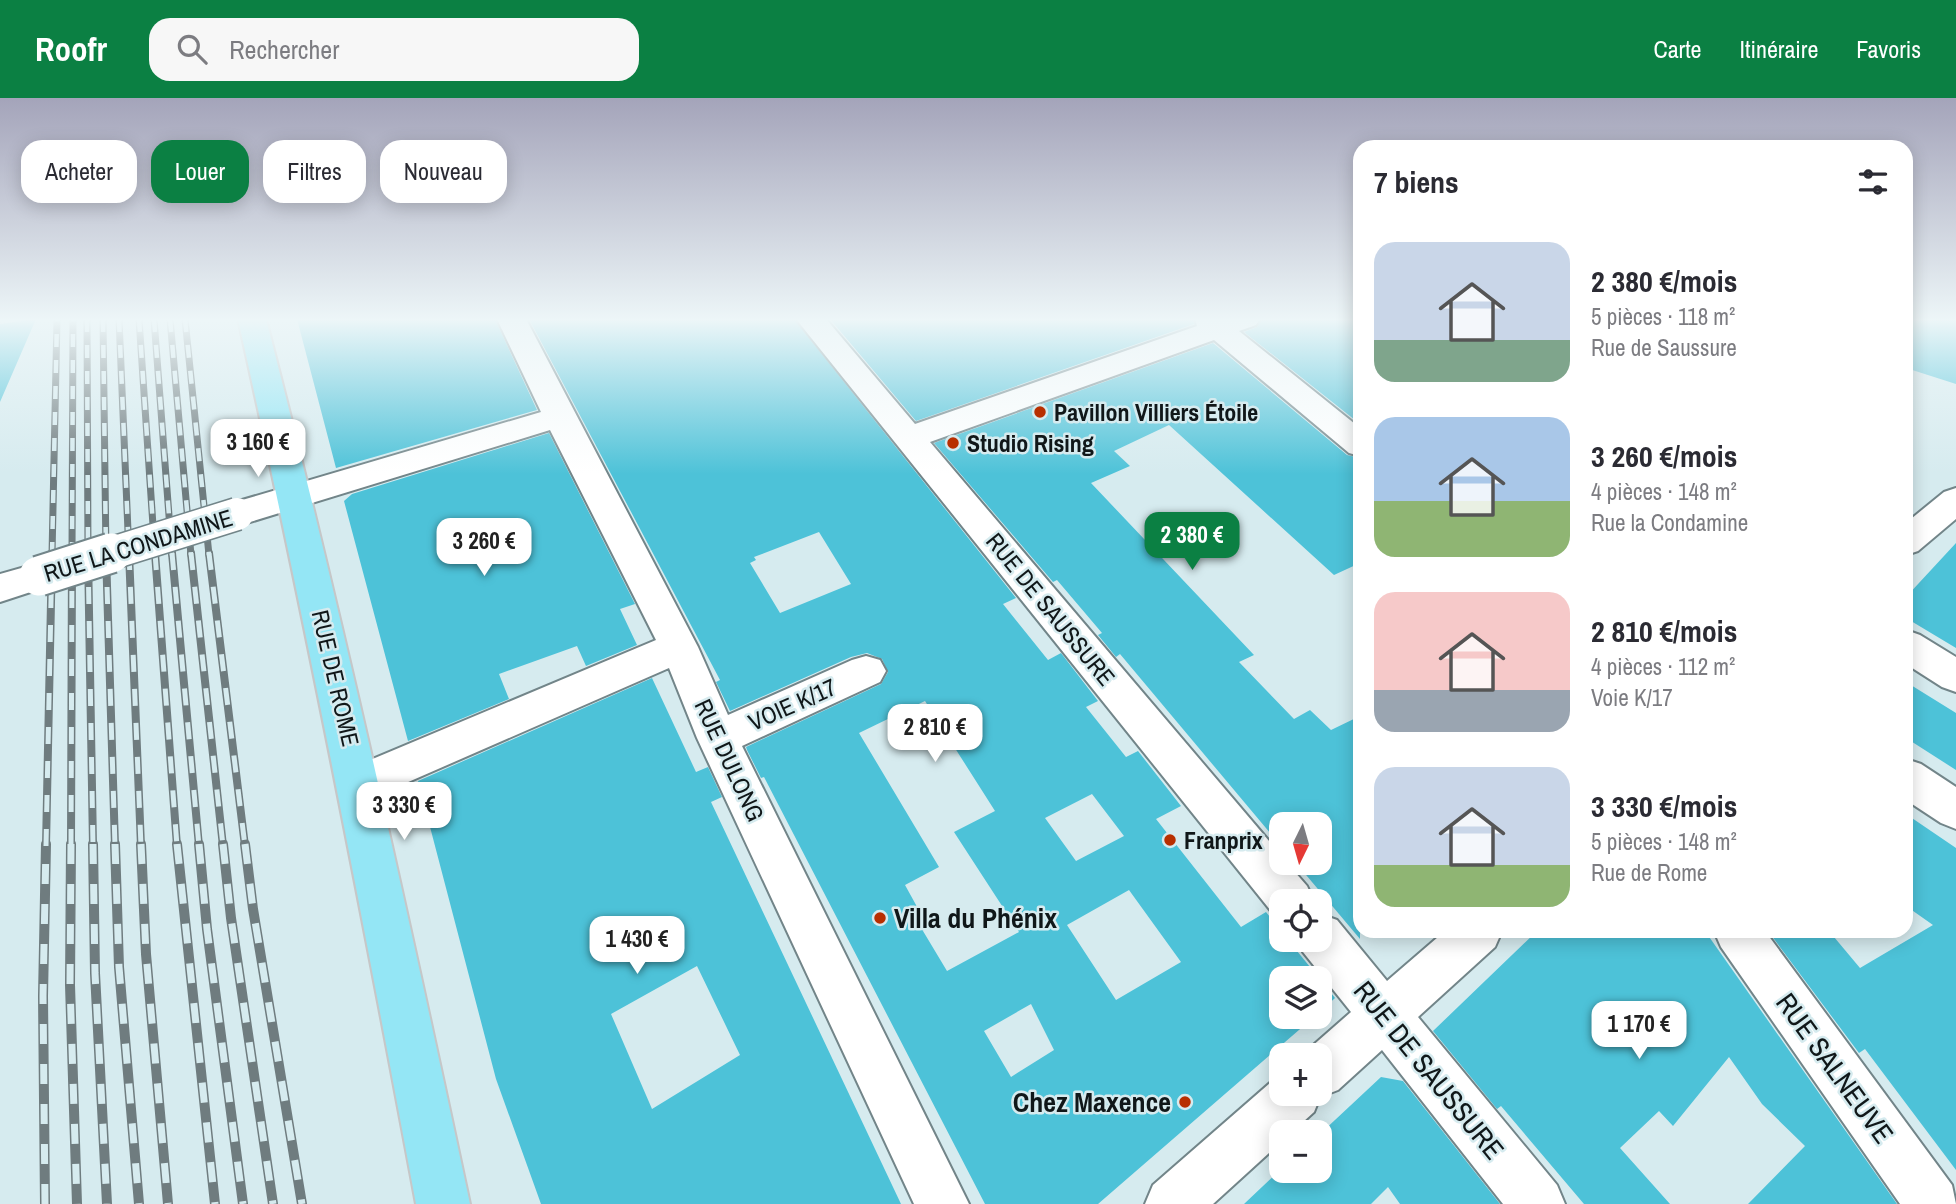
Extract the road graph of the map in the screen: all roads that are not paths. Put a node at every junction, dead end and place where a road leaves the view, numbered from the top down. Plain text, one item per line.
1 (264, 371) edge
2 (536, 371) edge
3 (853, 371) edge
4 (1094, 371) edge
5 (1278, 371) edge
6 (559, 417) junction
7 (910, 438) junction
8 (1353, 438) edge
9 (294, 496) junction
10 (1938, 513) edge
11 (1913, 536) edge
12 (0, 588) edge
13 (679, 647) junction
14 (1913, 649) edge
15 (866, 671) dead end
16 (1956, 676) edge
17 (718, 738) junction
18 (1913, 782) edge
19 (359, 783) junction
20 (1956, 810) edge
21 (1281, 889) edge
22 (1471, 938) edge
23 (1742, 938) edge
24 (1332, 951) edge
25 (1383, 1016) junction
26 (1332, 1061) edge
27 (1282, 1106) edge
28 (443, 1204) edge
29 (942, 1204) edge
30 (1171, 1204) edge
31 (1538, 1204) edge
32 (1933, 1204) edge

1 - 9 main road, RUE DE ROME
2 - 6 street, RUE DULONG
3 - 7 street, RUE DE SAUSSURE
4 - 7 street
5 - 8 street
6 - 9 street, RUE LA CONDAMINE
6 - 13 street, RUE DULONG
7 - 21 street, RUE DE SAUSSURE
9 - 12 street, RUE LA CONDAMINE, bridge
9 - 19 main road, RUE DE ROME
10 - 11 street
13 - 17 street, RUE DULONG
13 - 19 street
14 - 16 street
15 - 17 street, VOIE K/17
17 - 29 street, RUE DULONG
18 - 20 street
19 - 28 main road, RUE DE ROME
22 - 25 street
23 - 32 street, RUE SALNEUVE
24 - 25 street, RUE DE SAUSSURE
25 - 26 street
25 - 31 street, RUE DE SAUSSURE
27 - 30 street

